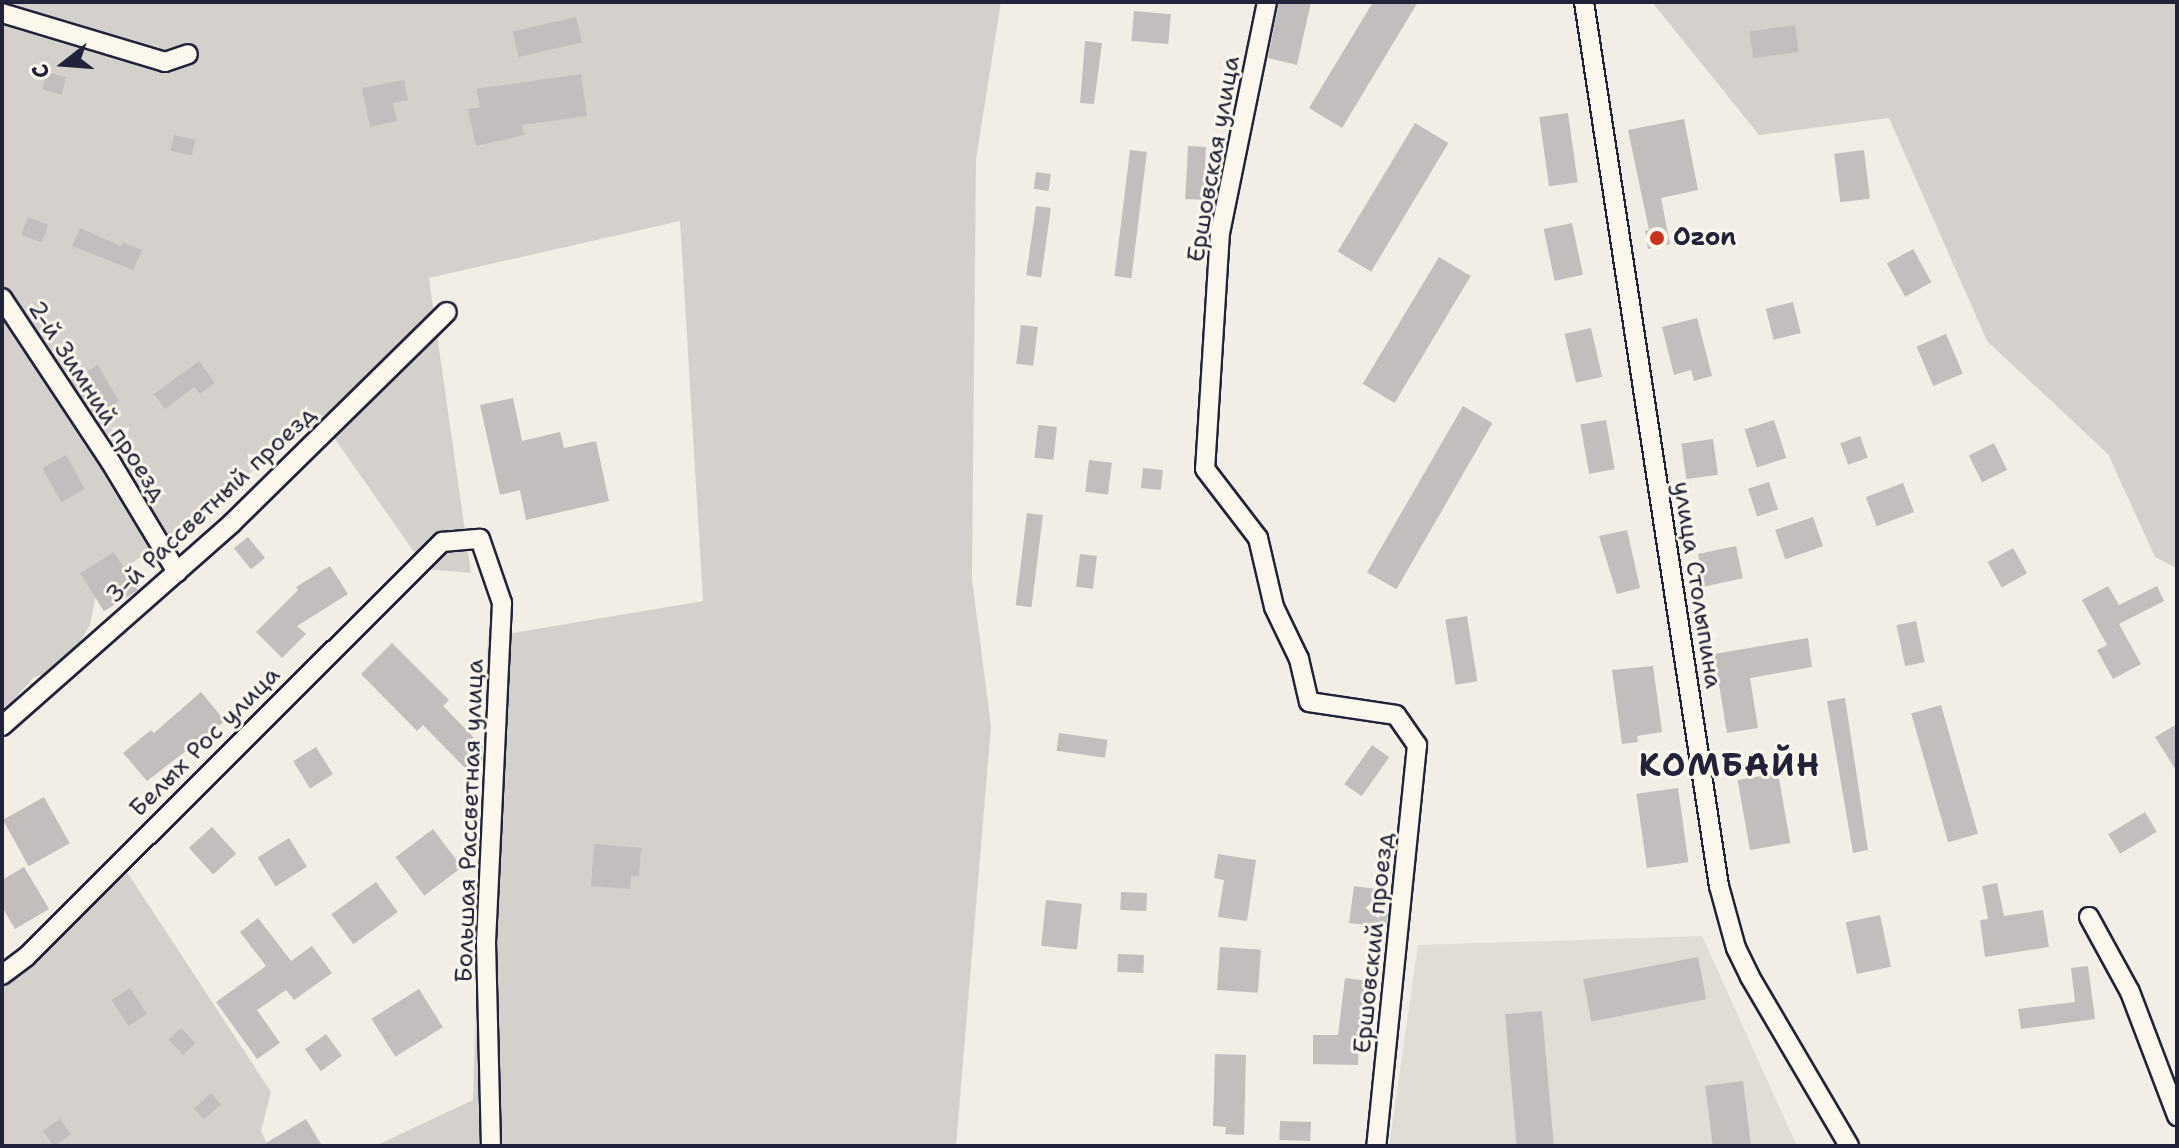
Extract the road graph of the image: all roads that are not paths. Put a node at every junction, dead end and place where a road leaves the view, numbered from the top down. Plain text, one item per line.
1 (1267, 2) edge
2 (1584, 2) edge
3 (2, 13) edge
4 (188, 54) dead end
5 (2, 298) edge
6 (447, 312) dead end
7 (442, 542) joint
8 (177, 572) junction
9 (2, 726) edge
10 (1417, 745) joint
11 (2089, 917) dead end
12 (2, 975) edge
13 (2177, 1116) edge
14 (491, 1146) edge
15 (1376, 1146) edge
16 (1849, 1146) edge

1 - 10 street, Ершовская улица
2 - 16 street, улица Столыпина
3 - 4 street
5 - 8 street, 2-й Зимний проезд
6 - 8 street, 3-й Рассветный проезд
7 - 12 street, Белых Рос улица
7 - 14 street, Большая Рассветная улица
8 - 9 street, 3-й Рассветный проезд
10 - 15 street, Ершовский проезд
11 - 13 street

